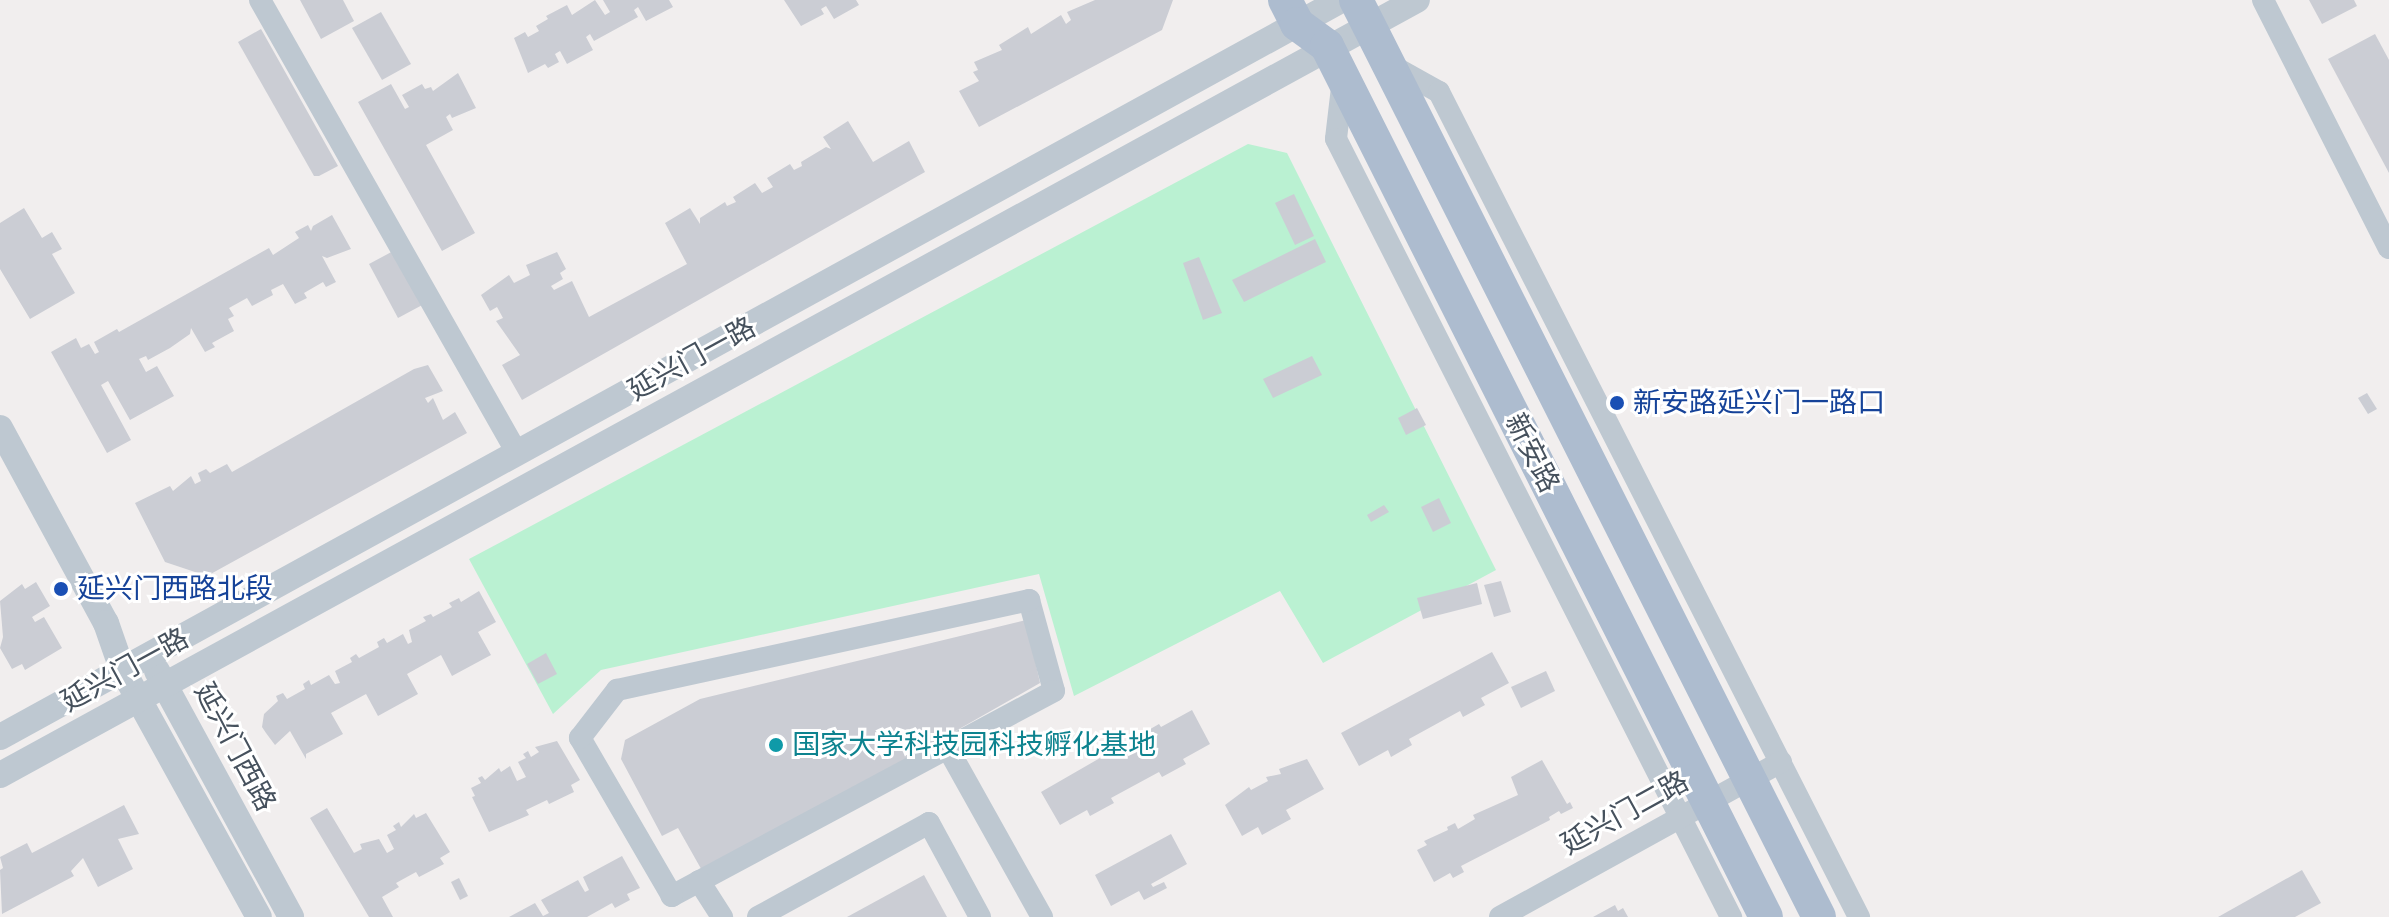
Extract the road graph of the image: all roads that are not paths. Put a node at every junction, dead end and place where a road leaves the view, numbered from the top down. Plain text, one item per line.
1 (260, 0) edge
2 (1341, 0) edge
3 (1417, 0) edge
4 (2263, 0) edge
5 (1291, 12) edge
6 (1362, 13) edge
7 (1327, 46) junction
8 (1387, 62) junction
9 (2389, 248) edge
10 (0, 428) edge
11 (517, 453) junction
12 (106, 623) junction
13 (149, 655) junction
14 (122, 669) junction
15 (165, 685) junction
16 (139, 699) junction
17 (0, 737) edge
18 (947, 747) junction
19 (1781, 762) junction
20 (0, 775) edge
21 (1749, 779) junction
22 (1694, 809) junction
23 (699, 881) junction
24 (259, 917) edge
25 (291, 917) edge
26 (722, 917) edge
27 (758, 917) edge
28 (980, 917) edge
29 (1042, 917) edge
30 (1500, 917) edge
31 (1731, 917) edge
32 (1766, 917) edge
33 (1819, 917) edge
34 (1859, 917) edge

1 - 11 street
2 - 5 street, 延兴门一路
3 - 6 street, 延兴门一路
4 - 9 street
5 - 7 main road, 新安路
5 - 11 street, 延兴门一路
6 - 7 street, 延兴门一路
6 - 8 main road, 新安路
7 - 15 street, 延兴门一路
7 - 22 main road, 新安路
8 - 19 street
8 - 21 main road, 新安路
10 - 12 street, 延兴门西路
11 - 13 street, 延兴门一路
12 - 13 street, 延兴门西路
12 - 14 street, 延兴门西路
13 - 14 street, 延兴门一路
13 - 15 street, 延兴门西路
14 - 16 street, 延兴门西路
14 - 17 street, 延兴门一路
15 - 16 street, 延兴门一路
15 - 25 street, 延兴门西路
16 - 20 street, 延兴门一路
16 - 24 street, 延兴门西路
18 - 23 street
18 - 23 street
18 - 29 street
19 - 21 street, 延兴门二路
19 - 34 street
21 - 22 street, 延兴门二路
21 - 33 main road, 新安路
22 - 30 street, 延兴门二路
22 - 31 street
22 - 32 main road, 新安路
23 - 26 street
27 - 28 street

